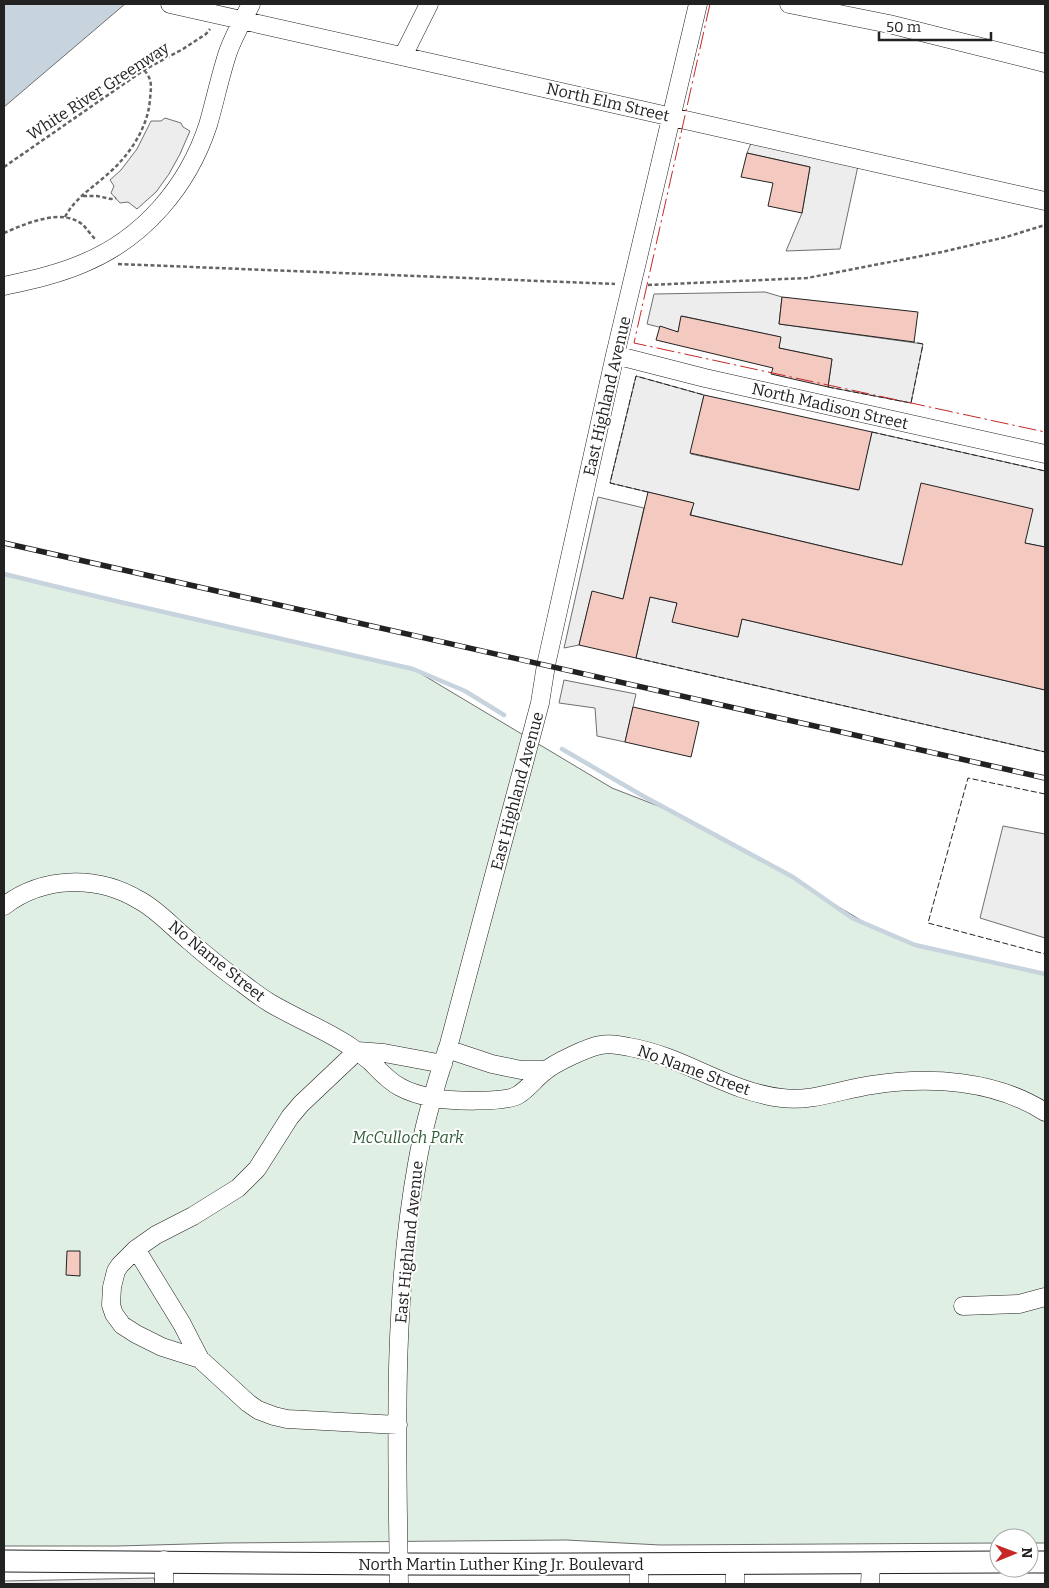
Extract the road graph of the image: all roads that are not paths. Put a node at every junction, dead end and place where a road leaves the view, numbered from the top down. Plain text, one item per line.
1 (170, 4) edge
2 (251, 4) edge
3 (429, 4) edge
4 (698, 4) edge
5 (789, 4) edge
6 (242, 20) junction
7 (403, 56) junction
8 (1045, 63) edge
9 (671, 116) junction
10 (1045, 200) edge
11 (4, 286) edge
12 (615, 355) junction
13 (1045, 454) edge
14 (4, 906) edge
15 (357, 1051) junction
16 (445, 1057) junction
17 (546, 1070) junction
18 (432, 1098) junction
19 (1045, 1112) edge
20 (136, 1249) junction
21 (1045, 1297) edge
22 (963, 1306) dead end
23 (200, 1359) junction
24 (398, 1425) junction
25 (164, 1560) junction
26 (4, 1561) edge
27 (989, 1562) edge
28 (871, 1563) junction
29 (399, 1574) edge
30 (639, 1574) edge
31 (735, 1574) edge
32 (164, 1584) edge
33 (870, 1584) edge

1 - 6 street, North Elm Street
2 - 6 street
3 - 7 street
4 - 9 street, East Highland Avenue
5 - 8 street
6 - 7 street, North Elm Street
6 - 11 street
7 - 9 street, North Elm Street
9 - 10 street, North Elm Street
9 - 12 street, East Highland Avenue
12 - 13 street, North Madison Street
12 - 16 street, East Highland Avenue
14 - 15 street, No Name Street
15 - 16 street
15 - 18 street, No Name Street
15 - 20 street
16 - 17 street
16 - 18 street, East Highland Avenue
17 - 18 street, No Name Street
17 - 19 street, No Name Street
18 - 24 street, East Highland Avenue
20 - 23 street
20 - 23 street
21 - 22 street
23 - 24 street
24 - 29 street, East Highland Avenue
25 - 26 main road, North Martin Luther King Jr. Boulevard
25 - 29 main road, North Martin Luther King Jr. Boulevard
25 - 32 street
27 - 28 main road, North Martin Luther King Jr. Boulevard
28 - 31 main road, North Martin Luther King Jr. Boulevard
28 - 33 street
29 - 30 main road, North Martin Luther King Jr. Boulevard
30 - 31 main road, North Martin Luther King Jr. Boulevard

